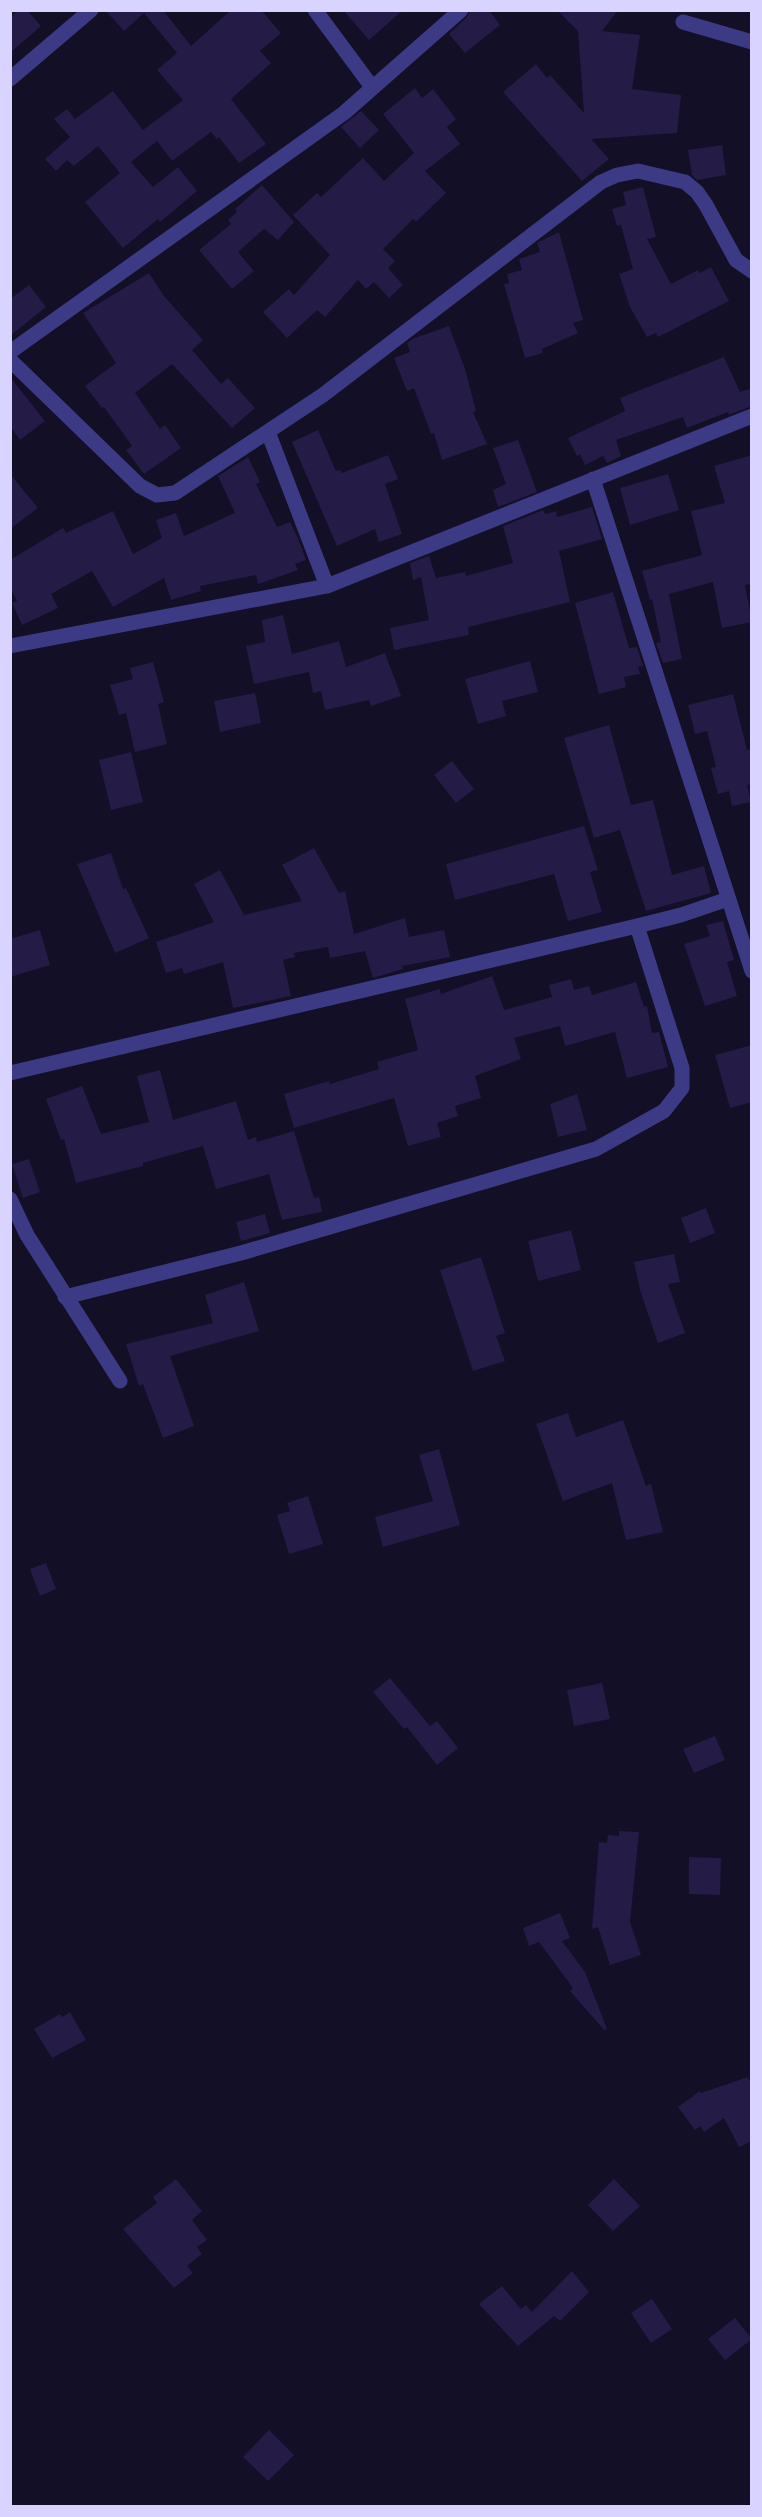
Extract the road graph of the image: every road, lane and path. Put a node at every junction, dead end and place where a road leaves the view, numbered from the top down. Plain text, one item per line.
1 (92, 10) edge
2 (315, 10) edge
3 (461, 10) edge
4 (683, 22) dead end
5 (752, 42) edge
6 (10, 79) edge
7 (372, 87) junction
8 (752, 271) edge
9 (10, 352) edge
10 (10, 360) edge
11 (752, 416) edge
12 (268, 432) junction
13 (593, 479) junction
14 (327, 585) junction
15 (10, 646) edge
16 (728, 899) junction
17 (637, 926) junction
18 (752, 970) edge
19 (10, 1073) edge
20 (10, 1199) edge
21 (65, 1297) junction
22 (120, 1381) dead end

1 - 6 street
2 - 7 street
3 - 7 street
4 - 5 street
7 - 9 street
8 - 12 street
10 - 12 street
11 - 13 street
12 - 14 street
13 - 14 street
13 - 16 street
14 - 15 street
16 - 17 street
16 - 18 street
17 - 19 street
17 - 21 street
20 - 21 street
21 - 22 street

